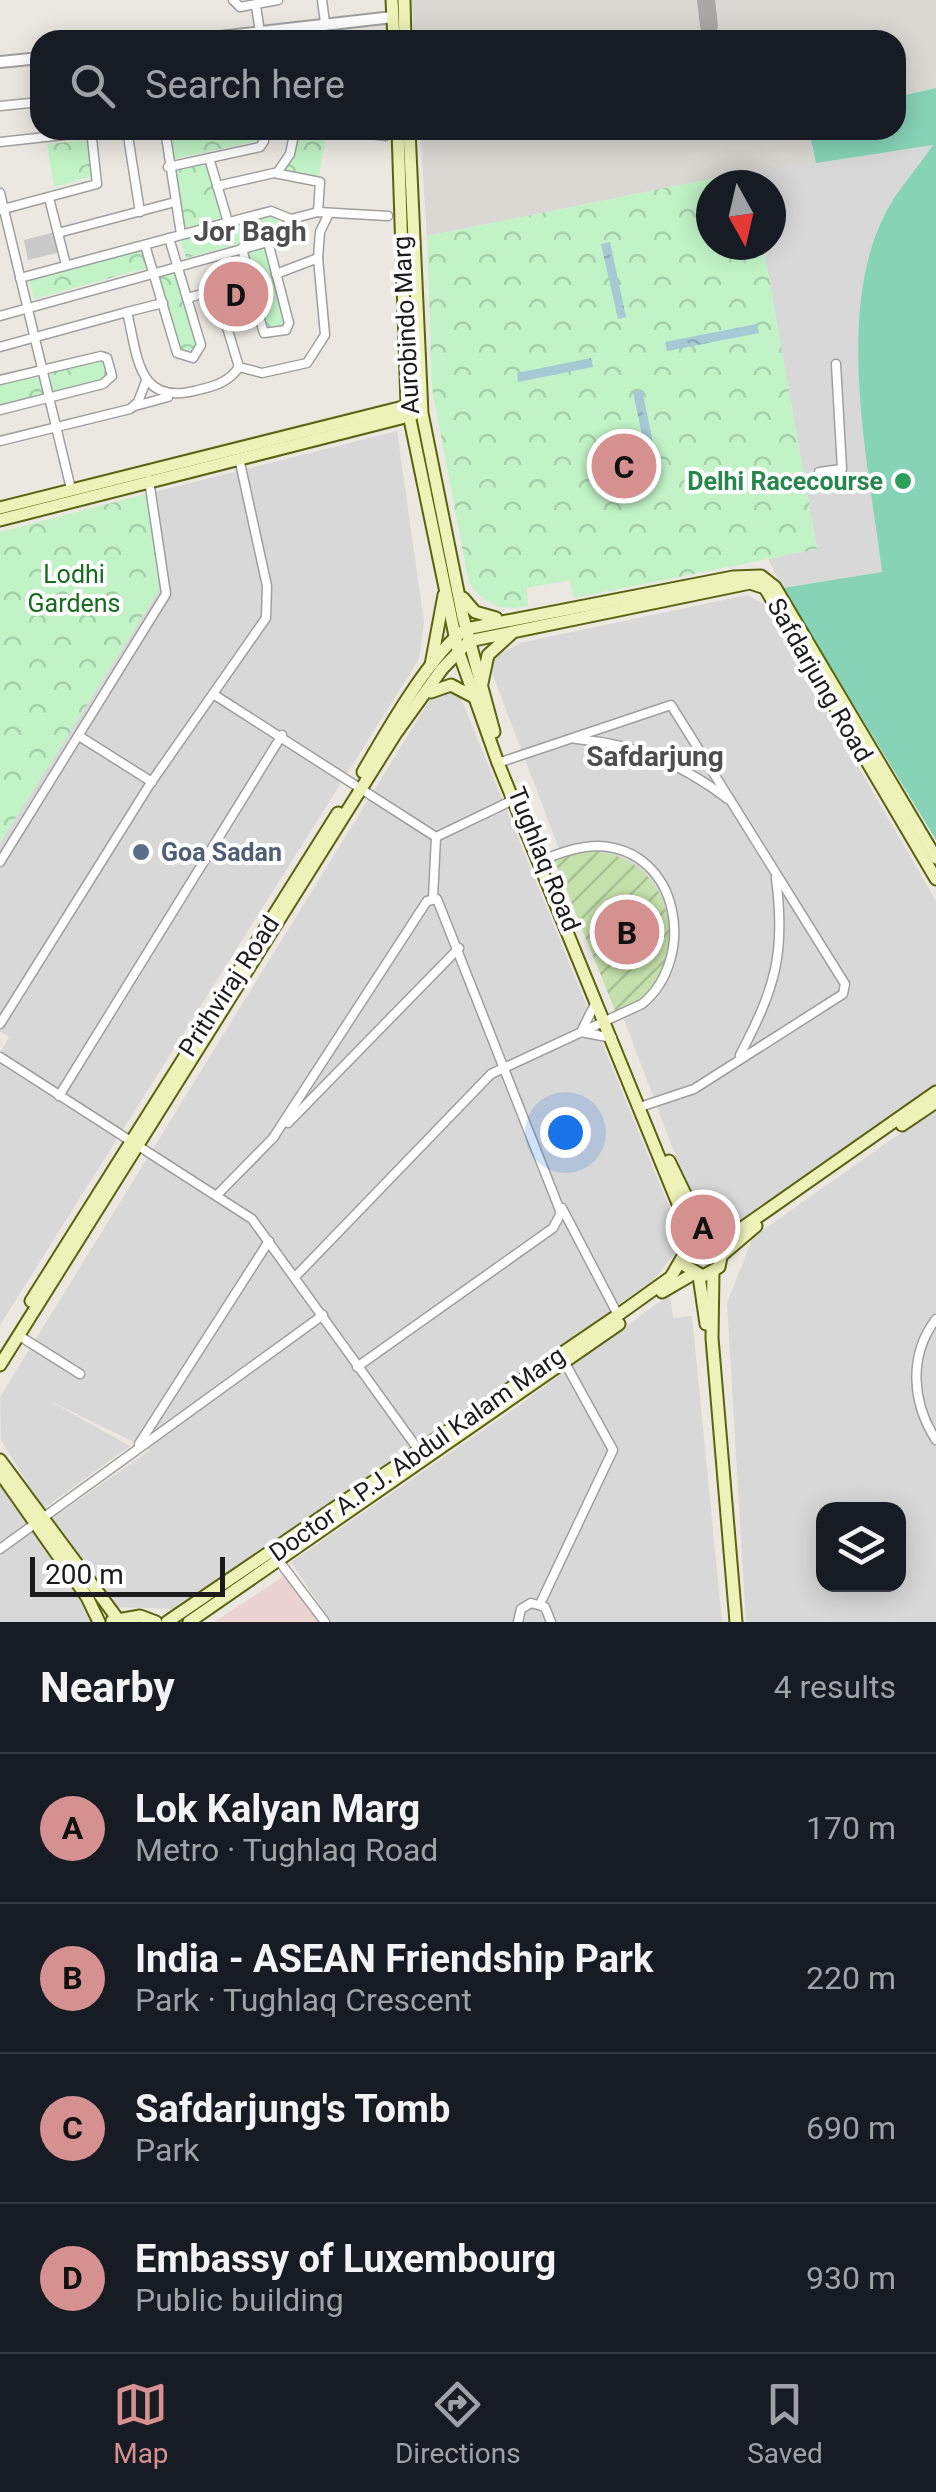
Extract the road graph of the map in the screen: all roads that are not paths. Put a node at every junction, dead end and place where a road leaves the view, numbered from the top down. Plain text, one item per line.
1 (234, 0) edge
2 (278, 0) edge
3 (322, 0) edge
4 (392, 0) edge
5 (404, 0) edge
6 (256, 6) junction
7 (393, 17) junction
8 (325, 23) junction
9 (260, 30) edge
10 (274, 30) edge
11 (394, 30) edge
12 (405, 30) edge
13 (30, 58) edge
14 (0, 60) edge
15 (30, 103) edge
16 (0, 106) edge
17 (30, 138) edge
18 (92, 140) edge
19 (128, 140) edge
20 (166, 140) edge
21 (264, 140) edge
22 (294, 140) edge
23 (392, 140) edge
24 (413, 140) edge
25 (0, 142) edge
26 (209, 158) junction
27 (168, 167) junction
28 (276, 173) junction
29 (217, 186) junction
30 (0, 192) edge
31 (50, 198) junction
32 (175, 202) junction
33 (2, 210) edge
34 (140, 212) junction
35 (324, 212) junction
36 (388, 216) dead end
37 (291, 219) junction
38 (228, 222) junction
39 (58, 233) junction
40 (181, 234) junction
41 (170, 238) junction
42 (268, 242) junction
43 (11, 244) junction
44 (145, 245) junction
45 (0, 246) edge
46 (242, 248) junction
47 (318, 258) junction
48 (66, 265) junction
49 (177, 265) junction
50 (152, 272) junction
51 (276, 274) junction
52 (20, 278) junction
53 (250, 282) junction
54 (216, 290) junction
55 (187, 298) junction
56 (163, 303) junction
57 (27, 309) junction
58 (128, 312) junction
59 (0, 316) edge
60 (34, 338) junction
61 (0, 348) edge
62 (836, 364) dead end
63 (239, 368) junction
64 (43, 370) junction
65 (0, 380) edge
66 (146, 381) junction
67 (172, 396) junction
68 (50, 398) junction
69 (135, 406) junction
70 (415, 409) junction
71 (0, 410) edge
72 (58, 426) junction
73 (0, 441) edge
74 (239, 458) junction
75 (842, 469) junction
76 (818, 472) dead end
77 (149, 480) junction
78 (844, 482) dead end
79 (71, 489) junction
80 (0, 508) edge
81 (0, 520) edge
82 (451, 589) junction
83 (574, 613) junction
84 (511, 625) junction
85 (464, 635) junction
86 (454, 655) junction
87 (430, 670) junction
88 (460, 688) junction
89 (213, 694) junction
90 (477, 695) junction
91 (422, 699) junction
92 (282, 735) junction
93 (78, 736) junction
94 (570, 738) junction
95 (501, 762) junction
96 (152, 782) junction
97 (360, 785) junction
98 (512, 800) junction
99 (731, 802) junction
100 (436, 837) junction
101 (936, 858) edge
102 (541, 860) junction
103 (0, 862) edge
104 (775, 874) junction
105 (936, 879) edge
106 (433, 898) junction
107 (459, 948) junction
108 (596, 1002) junction
109 (608, 1021) junction
110 (0, 1024) edge
111 (581, 1032) junction
112 (612, 1038) junction
113 (0, 1056) edge
114 (738, 1058) junction
115 (505, 1064) junction
116 (936, 1092) edge
117 (59, 1096) junction
118 (936, 1102) edge
119 (644, 1106) junction
120 (273, 1138) junction
121 (134, 1144) junction
122 (218, 1194) junction
123 (560, 1203) junction
124 (708, 1237) junction
125 (269, 1241) junction
126 (686, 1244) junction
127 (722, 1255) junction
128 (682, 1258) junction
129 (713, 1272) junction
130 (696, 1274) junction
131 (296, 1276) junction
132 (667, 1284) junction
133 (618, 1315) junction
134 (323, 1316) junction
135 (936, 1319) edge
136 (18, 1335) junction
137 (0, 1350) edge
138 (565, 1362) junction
139 (0, 1365) edge
140 (358, 1367) junction
141 (80, 1374) dead end
142 (936, 1440) edge
143 (137, 1448) junction
144 (423, 1456) junction
145 (0, 1460) edge
146 (0, 1473) edge
147 (38, 1519) junction
148 (0, 1549) edge
149 (280, 1561) junction
150 (540, 1604) junction
151 (114, 1620) edge
152 (99, 1622) edge
153 (156, 1622) edge
154 (167, 1622) edge
155 (189, 1622) edge
156 (325, 1622) edge
157 (515, 1622) edge
158 (551, 1622) edge
159 (733, 1622) edge

1 - 6 street
2 - 6 street
3 - 8 street
4 - 7 main road
5 - 12 main road
6 - 9 street
7 - 8 street
7 - 11 main road
8 - 10 street
13 - 14 street
15 - 16 street
17 - 25 street
18 - 31 street
19 - 34 street
20 - 27 street
21 - 26 street
22 - 28 street
23 - 70 main road, Aurobindo Marg
24 - 70 main road, Aurobindo Marg
26 - 27 street
26 - 29 street
27 - 32 street
28 - 29 street
28 - 35 street
29 - 38 street
30 - 33 street
31 - 33 street
31 - 39 street
32 - 34 street
32 - 40 street
33 - 43 street
34 - 39 street
35 - 36 street
35 - 37 street
35 - 47 street
37 - 38 street
37 - 42 street
38 - 40 street
39 - 48 street
40 - 41 street
41 - 44 street
41 - 49 street
42 - 46 street
42 - 51 street
43 - 45 street
43 - 52 street
44 - 48 street
44 - 50 street
46 - 49 street
46 - 53 street
47 - 51 street
47 - 63 street
48 - 52 street
49 - 50 street
49 - 55 street
50 - 56 street
50 - 57 street
51 - 53 street
52 - 57 street
53 - 54 street
54 - 55 street
54 - 63 street
55 - 56 street
56 - 58 street
57 - 59 street
57 - 60 street
58 - 60 street
58 - 66 street
60 - 61 street
60 - 64 street
62 - 75 street
63 - 67 street
64 - 65 street
64 - 68 street
64 - 68 street
66 - 67 street
66 - 69 street
67 - 69 street
68 - 71 street
68 - 72 street
69 - 72 street
70 - 74 main road
70 - 79 main road
70 - 82 main road, Aurobindo Marg
72 - 73 street
72 - 79 street
74 - 77 main road
74 - 89 street
75 - 76 street
75 - 78 street
77 - 81 main road
77 - 93 street
79 - 80 main road
82 - 84 main road
82 - 85 main road, Aurobindo Marg
82 - 87 main road
83 - 84 main road, Safdarjung Road
83 - 101 main road, Safdarjung Road
83 - 105 main road, Safdarjung Road
84 - 85 main road, Safdarjung Road
84 - 90 main road
85 - 86 main road
85 - 87 main road, Prithviraj Road
85 - 90 main road, Tughlaq Road
86 - 88 main road
86 - 90 main road, Tughlaq Road
86 - 91 main road, Prithviraj Road
87 - 97 main road, Prithviraj Road
88 - 90 main road
88 - 91 main road
89 - 92 street
89 - 96 street
90 - 95 main road, Tughlaq Road
91 - 97 main road, Prithviraj Road
92 - 97 street
92 - 117 street
93 - 96 street
93 - 103 street
94 - 95 street
94 - 99 street
94 - 99 street
95 - 98 main road, Tughlaq Road
95 - 102 main road, Tughlaq Road
96 - 110 street
97 - 100 street
97 - 121 main road, Prithviraj Road
98 - 100 street
98 - 102 main road, Tughlaq Road
99 - 104 street
100 - 106 street
102 - 108 main road, Tughlaq Road
102 - 109 main road, Tughlaq Road
102 - 109 street
104 - 114 street
104 - 114 street
106 - 107 street
106 - 120 street
107 - 115 street
107 - 120 street
108 - 109 main road, Tughlaq Road
108 - 111 street
109 - 111 street
109 - 112 main road, Tughlaq Road
109 - 119 main road, Tughlaq Road
111 - 112 street
111 - 115 street
112 - 119 main road, Tughlaq Road
113 - 117 street
114 - 119 street
115 - 123 street
115 - 131 street
116 - 124 main road
117 - 121 street
118 - 127 main road
119 - 124 main road, Tughlaq Road
119 - 126 main road, Tughlaq Road
120 - 122 street
121 - 122 street
121 - 136 main road, Prithviraj Road
121 - 137 main road, Prithviraj Road
122 - 125 street
123 - 133 street
123 - 140 street
124 - 126 main road
124 - 127 main road
125 - 131 street
125 - 143 street
126 - 128 main road
127 - 129 main road
128 - 130 main road
128 - 132 main road
129 - 130 main road
129 - 159 main road
130 - 132 main road
130 - 159 main road
131 - 134 street
132 - 133 main road, Doctor A.P.J. Abdul Kalam Marg
132 - 138 main road, Doctor A.P.J. Abdul Kalam Marg
133 - 144 main road, Doctor A.P.J. Abdul Kalam Marg
134 - 140 street
134 - 143 street
135 - 142 street
136 - 139 main road, Prithviraj Road
136 - 141 street
138 - 144 main road, Doctor A.P.J. Abdul Kalam Marg
138 - 150 street
140 - 144 street
143 - 147 street
144 - 149 main road, Doctor A.P.J. Abdul Kalam Marg
144 - 154 main road, Doctor A.P.J. Abdul Kalam Marg
145 - 147 main road
146 - 147 main road
147 - 148 street
147 - 151 main road
147 - 152 main road
149 - 155 main road, Doctor A.P.J. Abdul Kalam Marg
149 - 156 street
150 - 157 street
150 - 158 street
151 - 153 main road

